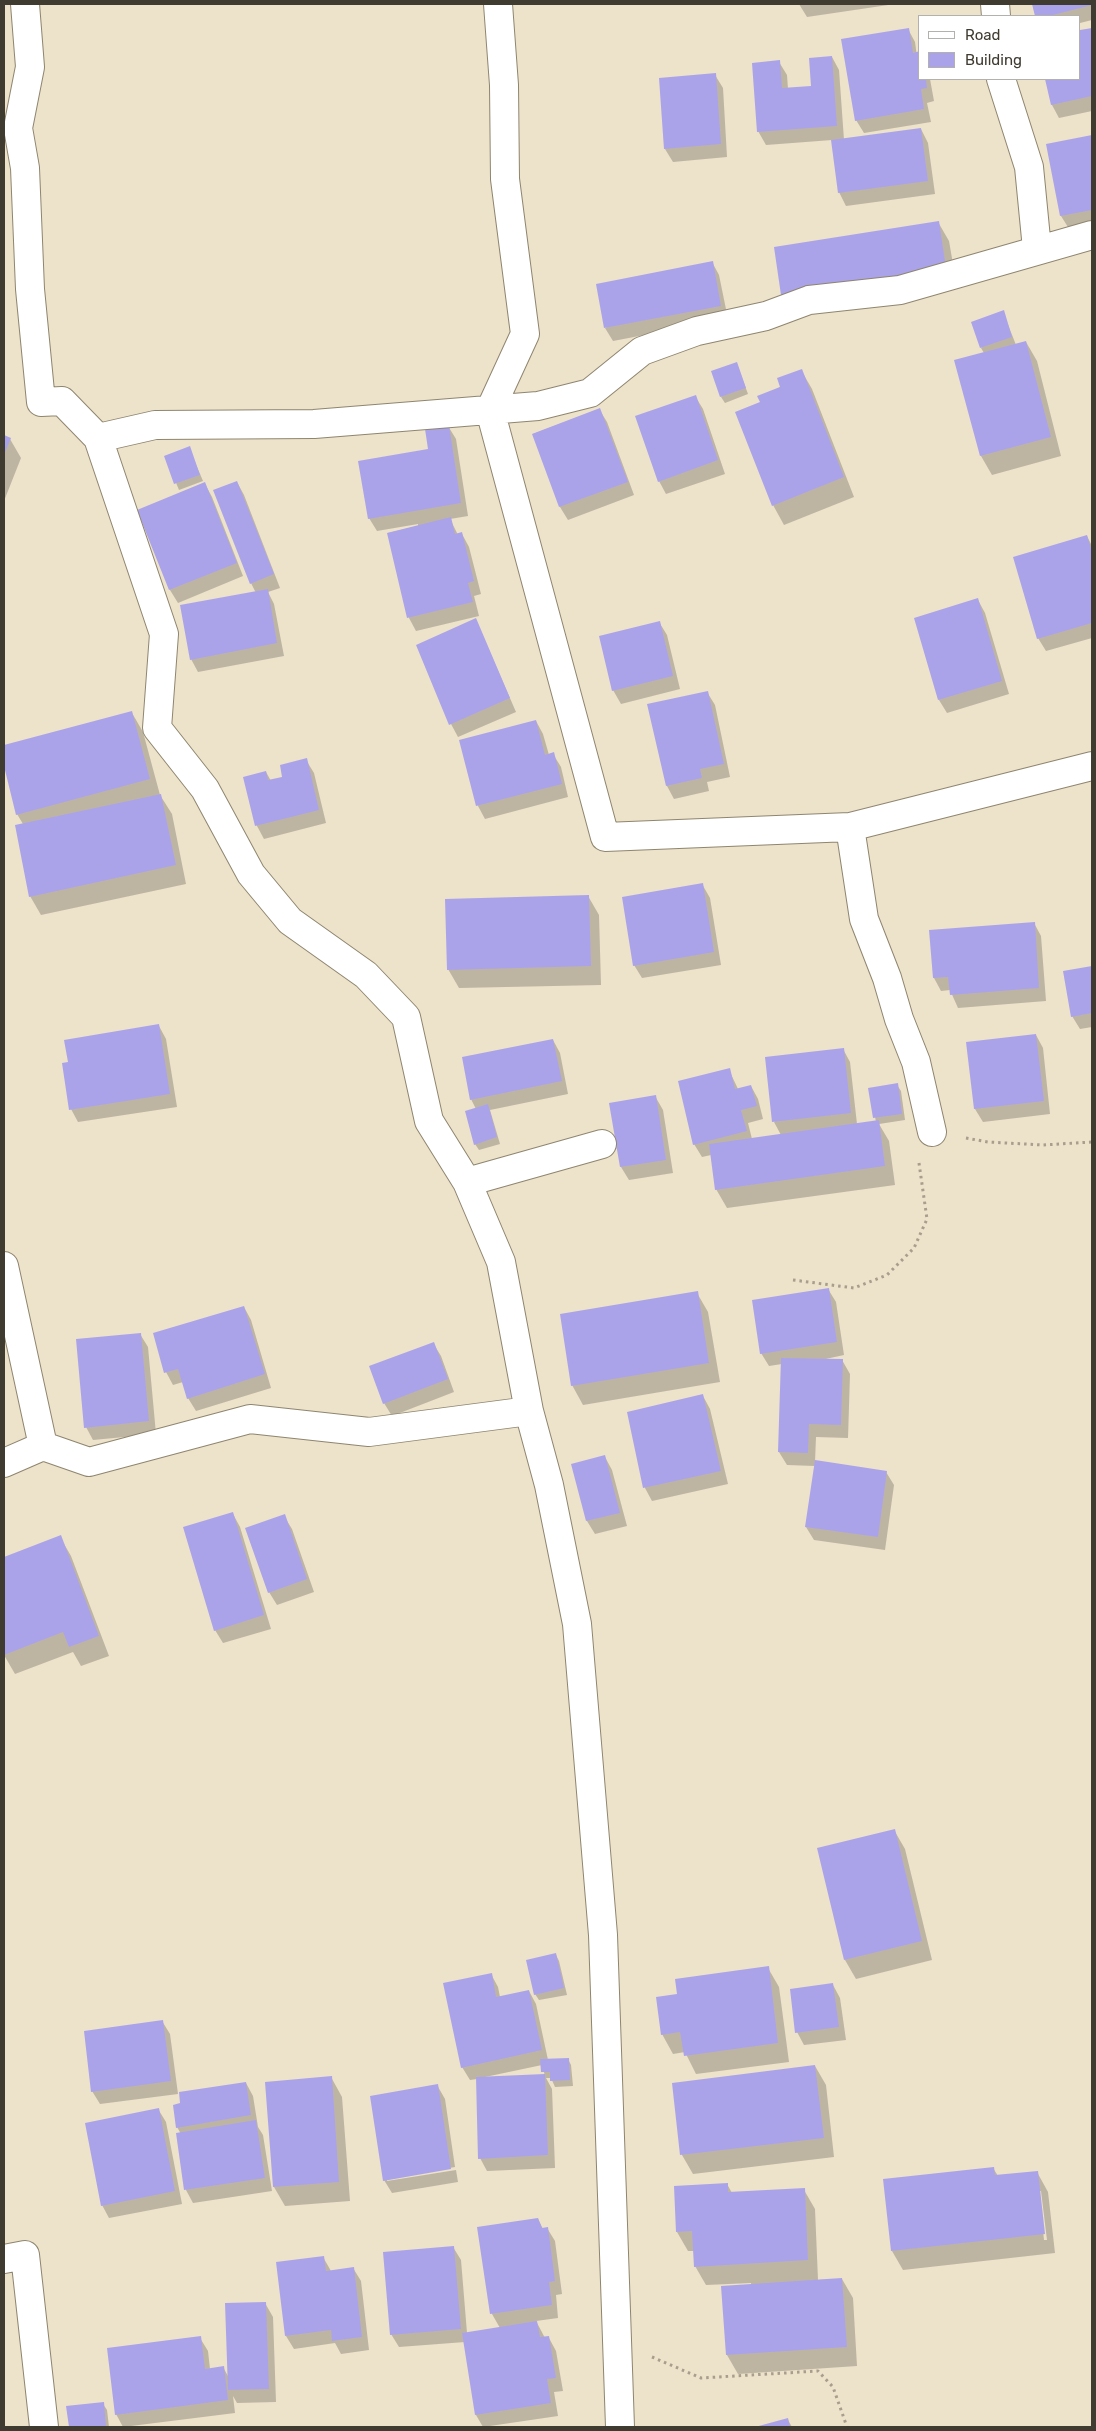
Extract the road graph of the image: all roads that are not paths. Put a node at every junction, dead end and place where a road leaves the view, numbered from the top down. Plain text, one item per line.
1 (25, 4) edge
2 (498, 4) edge
3 (1001, 80) edge
4 (1092, 235) edge
5 (1092, 254) edge
6 (1044, 256) junction
7 (490, 410) junction
8 (98, 438) junction
9 (1092, 766) edge
10 (850, 827) junction
11 (932, 1132) road end
12 (602, 1144) dead end
13 (467, 1182) junction
14 (4, 1266) edge
15 (529, 1411) junction
16 (43, 1446) junction
17 (4, 1463) edge
18 (4, 2258) edge
19 (44, 2427) edge
20 (620, 2427) edge

1 - 8 street
2 - 7 street
3 - 6 street
4 - 6 street
5 - 6 street
6 - 7 street
7 - 8 street
7 - 10 street
8 - 13 street
9 - 10 street
10 - 11 street
12 - 13 street
13 - 15 street
14 - 16 street
15 - 16 street
15 - 20 street
16 - 17 street
18 - 19 street

